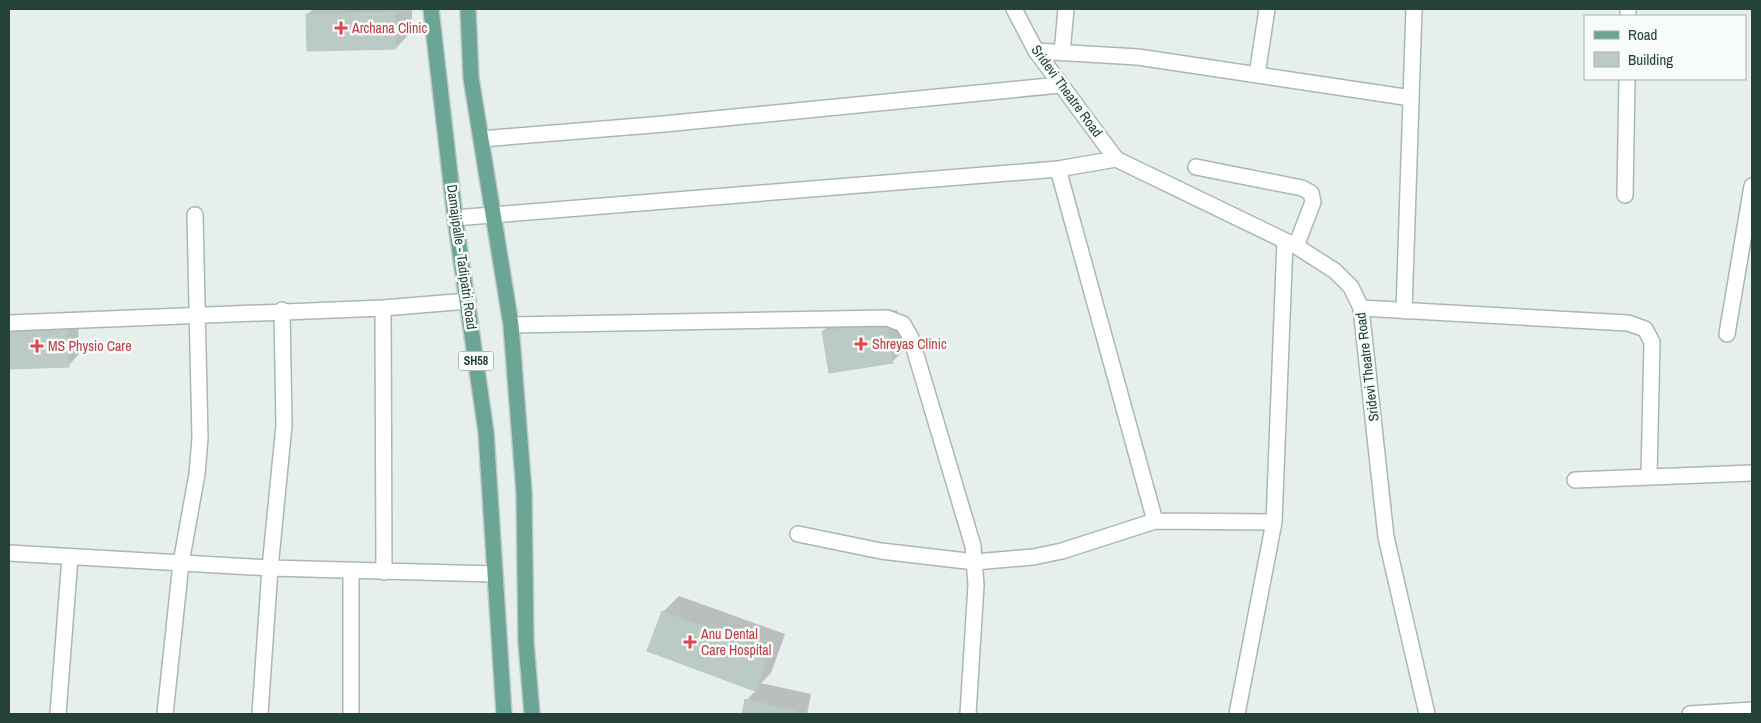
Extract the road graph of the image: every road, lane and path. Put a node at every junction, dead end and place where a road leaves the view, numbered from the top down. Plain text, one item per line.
1 (432, 9) edge
2 (468, 9) edge
3 (1014, 9) edge
4 (1066, 9) edge
5 (1267, 9) edge
6 (1414, 9) edge
7 (1036, 51) junction
8 (1062, 53) junction
9 (1256, 75) junction
10 (1627, 80) edge
11 (1060, 85) junction
12 (1411, 98) junction
13 (481, 139) junction
14 (1116, 159) junction
15 (1196, 166) dead end
16 (1058, 169) junction
17 (1752, 186) edge
18 (1625, 195) dead end
19 (494, 214) junction
20 (195, 215) dead end
21 (455, 218) junction
22 (1291, 244) junction
23 (468, 301) junction
24 (383, 308) junction
25 (1361, 308) junction
26 (282, 310) junction
27 (1404, 311) junction
28 (197, 314) junction
29 (9, 323) edge
30 (511, 325) junction
31 (1728, 334) dead end
32 (1752, 473) edge
33 (1649, 476) junction
34 (1575, 480) dead end
35 (1155, 521) junction
36 (1274, 522) junction
37 (798, 534) dead end
38 (9, 553) edge
39 (70, 557) junction
40 (975, 562) junction
41 (181, 563) junction
42 (270, 568) junction
43 (351, 571) junction
44 (384, 572) junction
45 (494, 574) junction
46 (1752, 710) edge
47 (58, 714) edge
48 (165, 714) edge
49 (260, 714) edge
50 (351, 714) edge
51 (504, 714) edge
52 (532, 714) edge
53 (968, 714) edge
54 (1237, 714) edge
55 (1427, 714) edge
56 (1690, 714) edge

1 - 21 main road, Damajipalle - Tadipatri Road / SH58
2 - 13 main road, SH58
3 - 7 street, Sridevi Theatre Road
4 - 8 street
5 - 9 street
6 - 12 street
7 - 8 street
7 - 11 street, Sridevi Theatre Road
8 - 9 street
9 - 12 street
10 - 18 street
11 - 13 street
11 - 14 street, Sridevi Theatre Road
12 - 27 street
13 - 19 main road, SH58
14 - 16 street
14 - 22 street, Sridevi Theatre Road
15 - 22 street
16 - 19 street
16 - 35 street
17 - 31 street
19 - 21 street
19 - 30 main road, SH58
20 - 28 street
21 - 23 main road, Damajipalle - Tadipatri Road / SH58
22 - 25 street, Sridevi Theatre Road
22 - 36 street
23 - 24 street
23 - 45 main road, Damajipalle - Tadipatri Road / SH58
24 - 26 street
24 - 44 street
25 - 27 street
25 - 55 street, Sridevi Theatre Road
26 - 28 street
26 - 42 street
27 - 33 street
28 - 29 street
28 - 41 street
30 - 40 street
30 - 52 main road, SH58
32 - 33 street
33 - 34 street
35 - 36 street
35 - 40 street
36 - 54 street
37 - 40 street
38 - 39 street
39 - 41 street
39 - 47 street
40 - 53 street
41 - 42 street
41 - 48 street
42 - 43 street
42 - 49 street
43 - 44 street
43 - 50 street
44 - 45 street
45 - 51 main road, Damajipalle - Tadipatri Road / SH58
46 - 56 street

